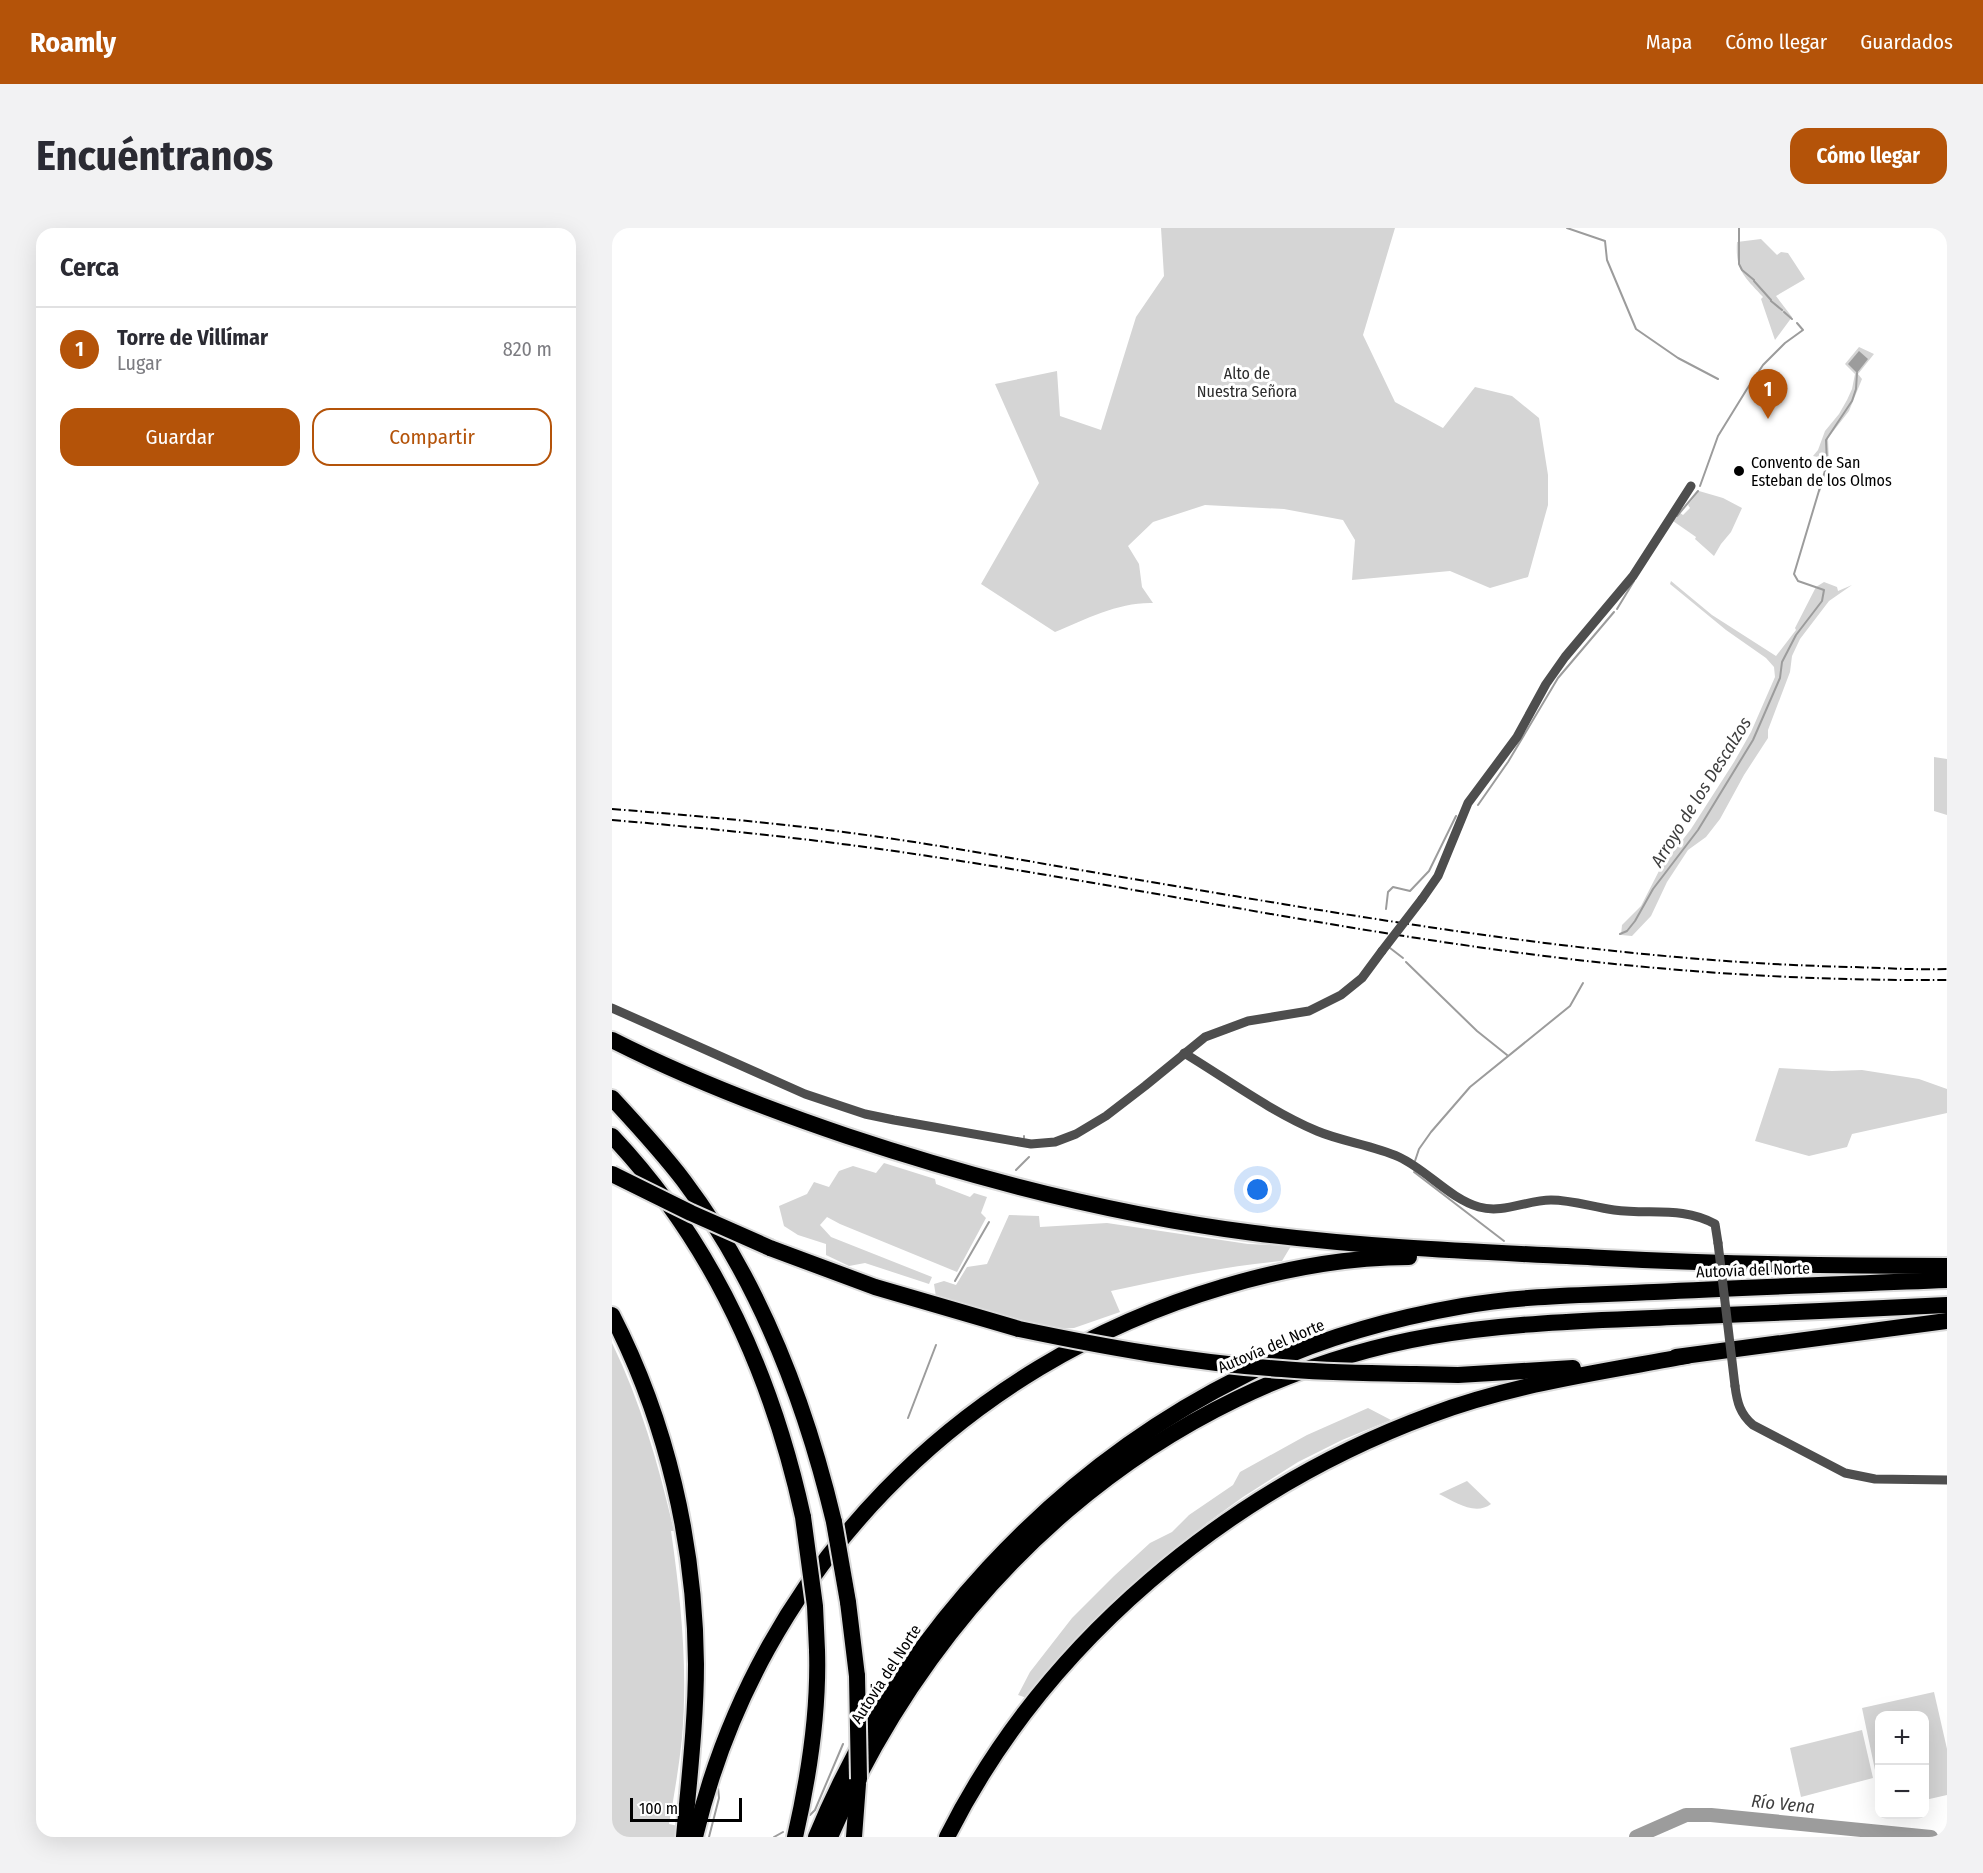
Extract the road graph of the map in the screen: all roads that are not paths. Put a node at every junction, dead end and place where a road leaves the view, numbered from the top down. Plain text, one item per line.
1 (1691, 486) dead end
2 (612, 1008) edge
3 (612, 1040) edge
4 (1184, 1053) junction
5 (612, 1098) edge
6 (612, 1136) edge
7 (612, 1174) edge
8 (1671, 1262) junction
9 (1947, 1266) edge
10 (1947, 1280) edge
11 (1947, 1305) edge
12 (612, 1315) edge
13 (1947, 1321) edge
14 (1687, 1356) junction
15 (1947, 1480) edge
16 (684, 1837) edge
17 (694, 1837) edge
18 (795, 1837) edge
19 (816, 1837) edge
20 (830, 1837) edge
21 (856, 1837) edge
22 (947, 1837) edge

1 - 4 street, bridge
2 - 4 street
3 - 8 highway
4 - 15 street, bridge
5 - 21 highway, bridge
6 - 18 highway, bridge
7 - 14 highway, bridge
8 - 9 highway
8 - 17 highway
10 - 19 highway, Autovía del Norte
11 - 20 highway, Autovía del Norte
12 - 16 highway
13 - 14 highway
14 - 22 highway

